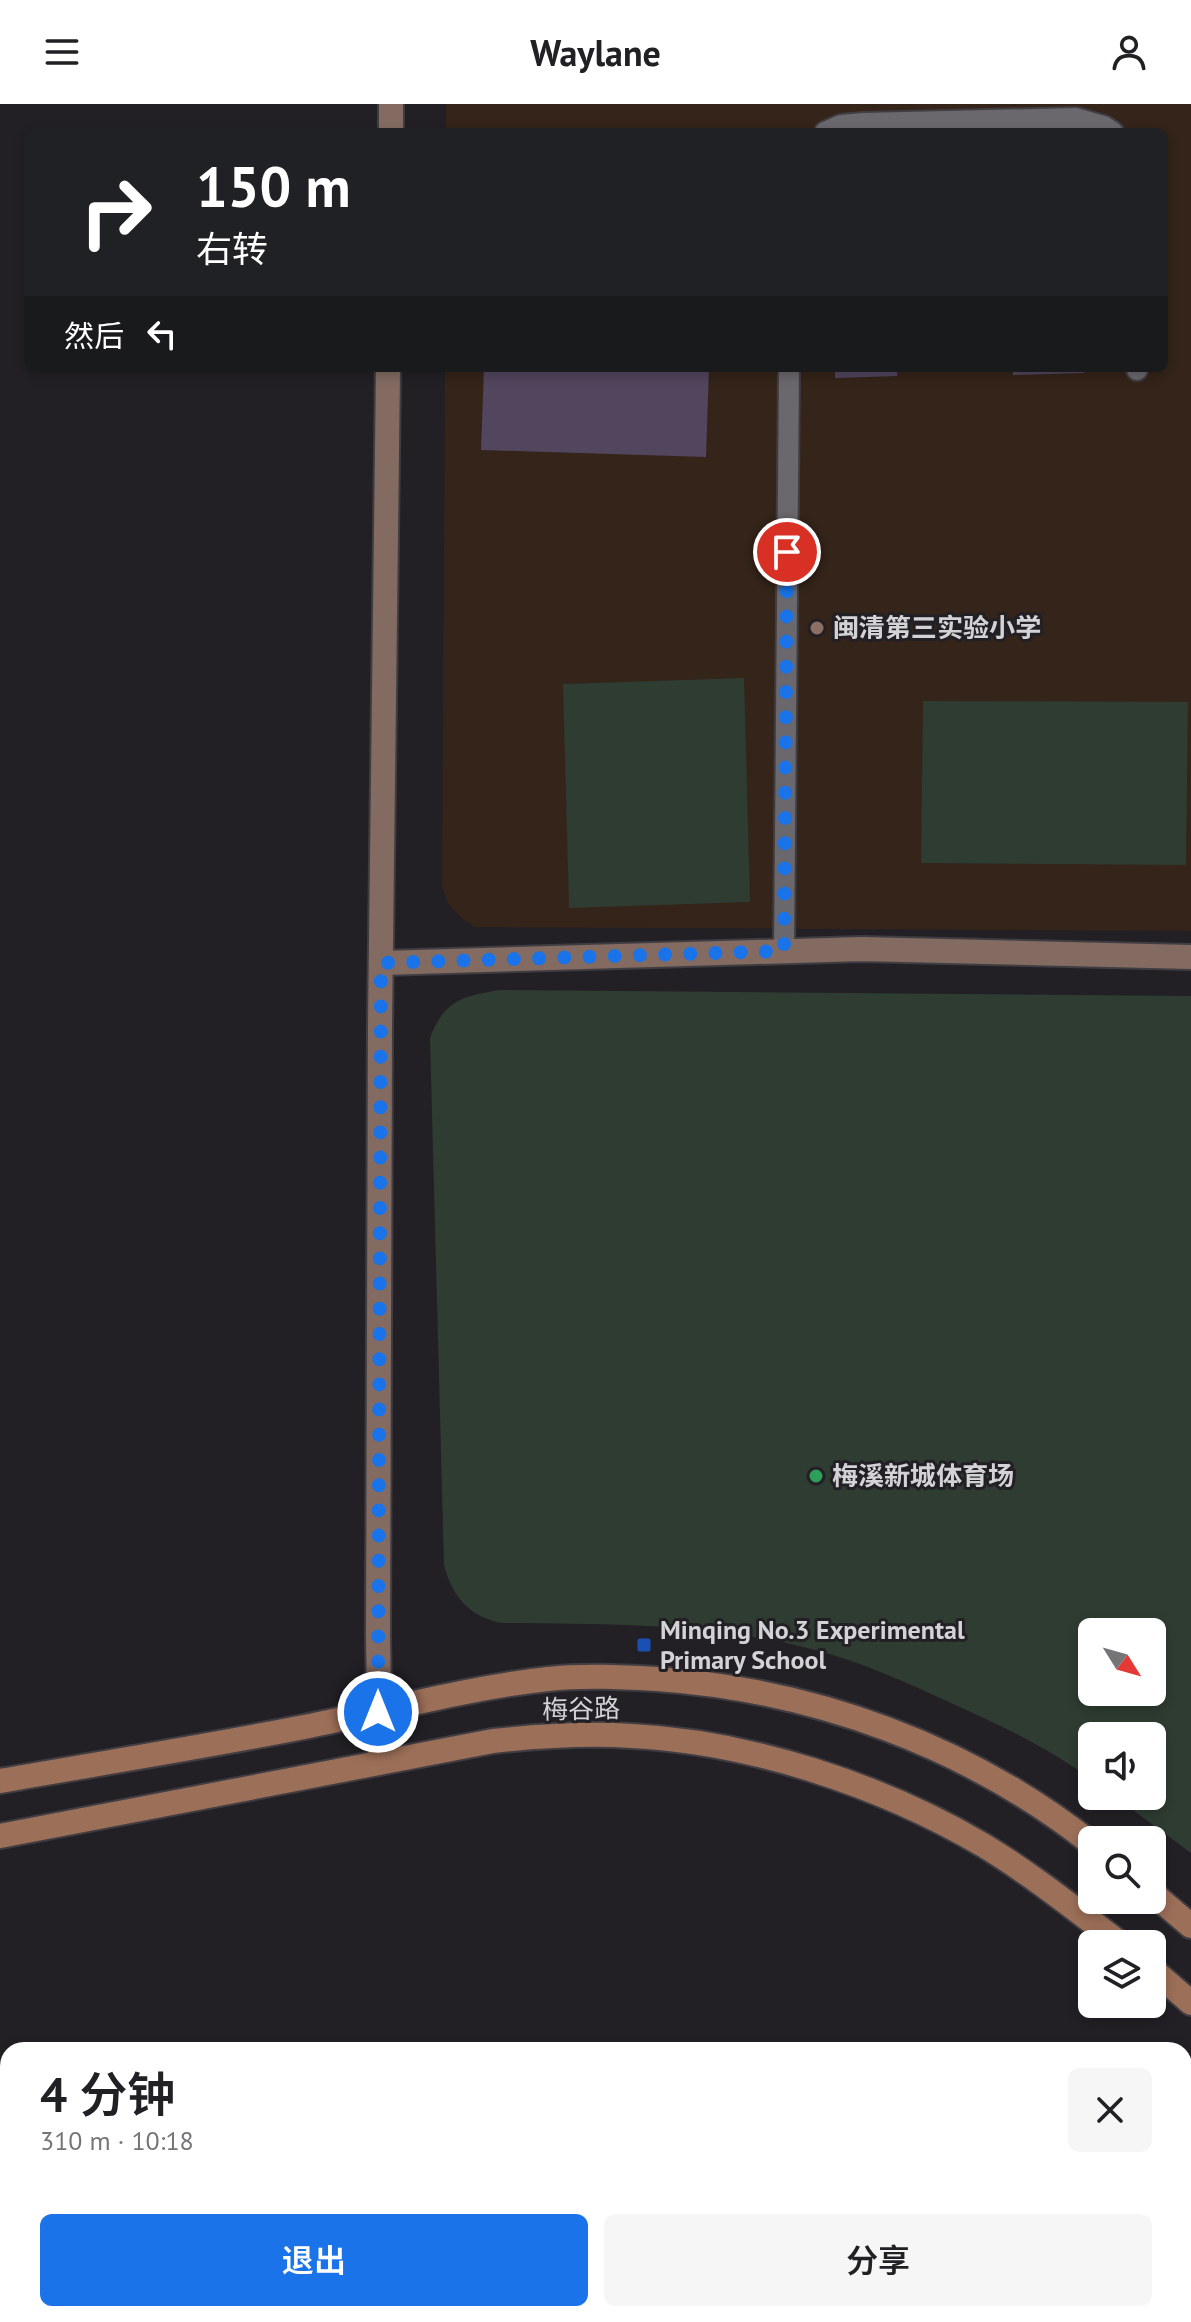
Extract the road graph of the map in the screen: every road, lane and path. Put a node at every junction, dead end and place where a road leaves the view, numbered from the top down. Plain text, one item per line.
1 (391, 104) edge
2 (391, 128) edge
3 (834, 128) edge
4 (1107, 128) edge
5 (388, 372) edge
6 (789, 372) edge
7 (784, 951) junction
8 (1191, 957) edge
9 (381, 963) junction
10 (378, 1712) junction
11 (380, 1762) junction
12 (0, 1781) edge
13 (1078, 1833) edge
14 (0, 1836) edge
15 (1166, 1905) edge
16 (1191, 1926) edge
17 (1102, 1930) edge
18 (1166, 1981) edge
19 (1191, 2003) edge

1 - 2 street
3 - 4 lane
5 - 9 street
6 - 7 lane
7 - 8 street
7 - 9 street
9 - 10 street
10 - 11 street
10 - 12 main road, 梅谷路
10 - 13 main road, 梅谷路
11 - 14 main road, 梅谷路
11 - 17 main road, 梅谷路
15 - 16 main road
18 - 19 main road

